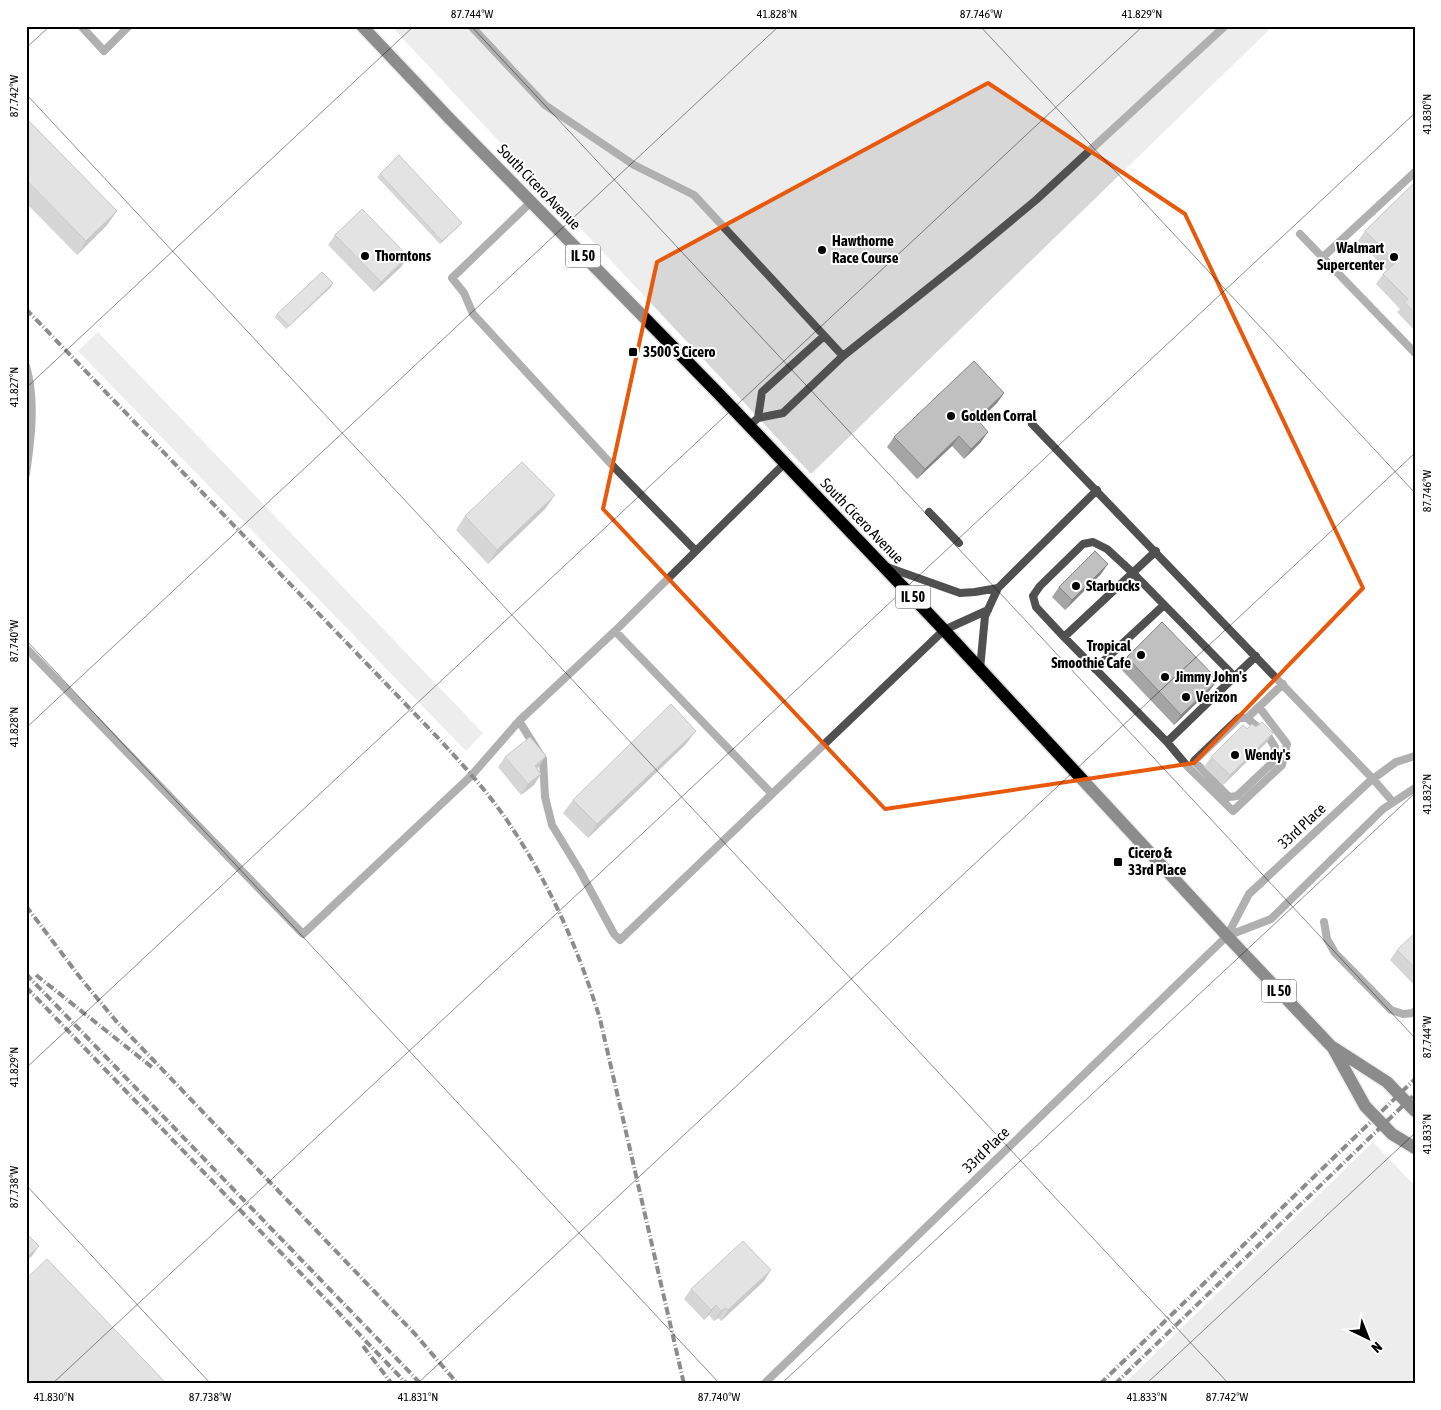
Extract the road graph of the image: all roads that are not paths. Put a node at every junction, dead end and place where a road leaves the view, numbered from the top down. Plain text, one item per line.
1 (82, 26) edge
2 (129, 26) edge
3 (362, 26) edge
4 (471, 26) edge
5 (1225, 26) edge
6 (1415, 172) edge
7 (531, 202) junction
8 (1300, 234) dead end
9 (1323, 258) junction
10 (824, 336) junction
11 (1415, 353) edge
12 (843, 356) junction
13 (26, 366) edge
14 (754, 422) junction
15 (1032, 424) dead end
16 (785, 463) junction
17 (26, 474) edge
18 (1097, 490) junction
19 (929, 512) dead end
20 (959, 544) dead end
21 (696, 551) junction
22 (1156, 552) junction
23 (882, 565) junction
24 (1133, 574) junction
25 (998, 588) junction
26 (1164, 605) junction
27 (988, 610) junction
28 (944, 630) junction
29 (615, 632) junction
30 (1064, 638) junction
31 (26, 648) edge
32 (1256, 656) junction
33 (980, 668) junction
34 (1095, 669) junction
35 (1235, 676) junction
36 (1283, 684) junction
37 (1259, 707) junction
38 (1247, 718) junction
39 (519, 721) junction
40 (1167, 742) junction
41 (1415, 756) edge
42 (1373, 779) junction
43 (1415, 788) edge
44 (772, 794) junction
45 (1393, 802) junction
46 (1324, 922) dead end
47 (1227, 936) junction
48 (1415, 1011) edge
49 (1331, 1046) junction
50 (1415, 1111) edge
51 (1415, 1148) edge
52 (764, 1384) edge

1 - 2 lane
3 - 7 main road, South Cicero Avenue / IL 50
4 - 10 lane
5 - 12 lane
6 - 9 lane
7 - 14 main road, South Cicero Avenue / IL 50
7 - 21 lane
8 - 9 lane
9 - 11 lane
10 - 12 lane
10 - 14 lane
12 - 14 lane
13 - 17 lane
14 - 16 main road, South Cicero Avenue / IL 50
15 - 18 lane
16 - 21 lane
16 - 23 main road, South Cicero Avenue / IL 50
18 - 22 lane
18 - 25 lane
19 - 20 lane
21 - 29 lane
22 - 24 lane
22 - 32 lane
23 - 25 lane
23 - 28 main road, South Cicero Avenue / IL 50
24 - 26 lane
24 - 30 lane
24 - 30 lane
25 - 27 lane
26 - 34 lane
26 - 35 lane
27 - 28 lane
27 - 33 lane
28 - 33 main road, South Cicero Avenue / IL 50
28 - 44 lane
29 - 39 lane
29 - 44 lane
30 - 34 lane
31 - 39 lane
32 - 35 lane
32 - 36 lane
33 - 47 main road, South Cicero Avenue / IL 50
34 - 40 lane
35 - 40 lane
36 - 37 lane
36 - 42 lane
37 - 38 lane
37 - 40 lane
38 - 38 lane
39 - 44 lane
41 - 42 lane, 33rd Place
42 - 45 lane
42 - 47 lane, 33rd Place
43 - 45 lane, 33rd Place
45 - 47 lane, 33rd Place
46 - 48 lane
47 - 49 main road, South Cicero Avenue / IL 50
47 - 52 lane, 33rd Place
49 - 50 main road, South Cicero Avenue / IL 50
49 - 51 main road, South Cicero Avenue / IL 50

